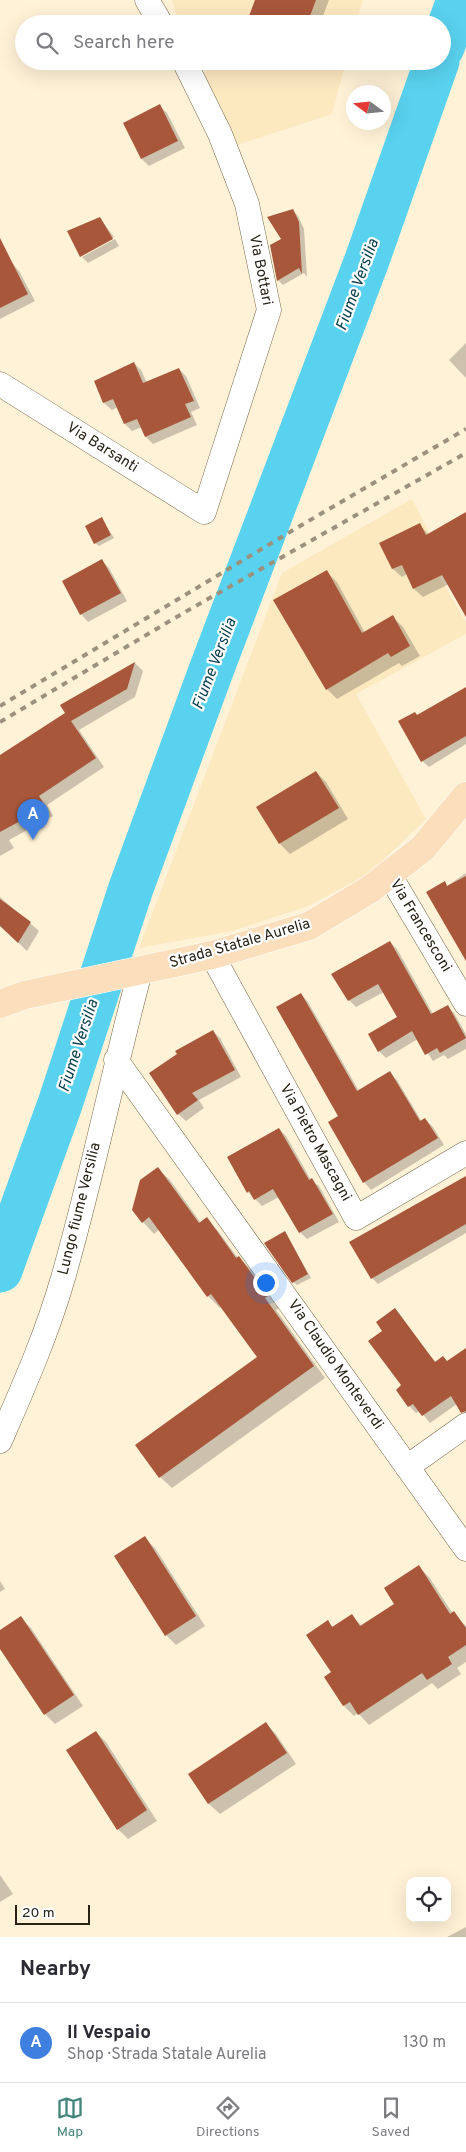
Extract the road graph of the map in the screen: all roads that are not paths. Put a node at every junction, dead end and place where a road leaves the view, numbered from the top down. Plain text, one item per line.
1 (147, 0) edge
2 (156, 15) edge
3 (188, 70) edge
4 (0, 384) edge
5 (204, 512) joint
6 (466, 796) edge
7 (389, 874) junction
8 (212, 956) junction
9 (133, 973) junction
10 (0, 1004) edge
11 (466, 1004) edge
12 (116, 1060) junction
13 (466, 1153) edge
14 (466, 1425) edge
15 (0, 1441) edge
16 (407, 1466) junction
17 (466, 1549) edge

1 - 2 street
3 - 5 street, Via Bottari
4 - 5 street, Via Barsanti
6 - 7 main road, Strada Statale Aurelia
7 - 8 main road, Strada Statale Aurelia
7 - 11 street, Via Francesconi
8 - 9 main road, Strada Statale Aurelia
8 - 13 street, Via Pietro Mascagni
9 - 10 main road, Strada Statale Aurelia
9 - 12 street, Lungo fiume Versilia
12 - 15 street, Lungo fiume Versilia
12 - 16 street, Via Claudio Monteverdi
14 - 16 street
16 - 17 street, Via Claudio Monteverdi

